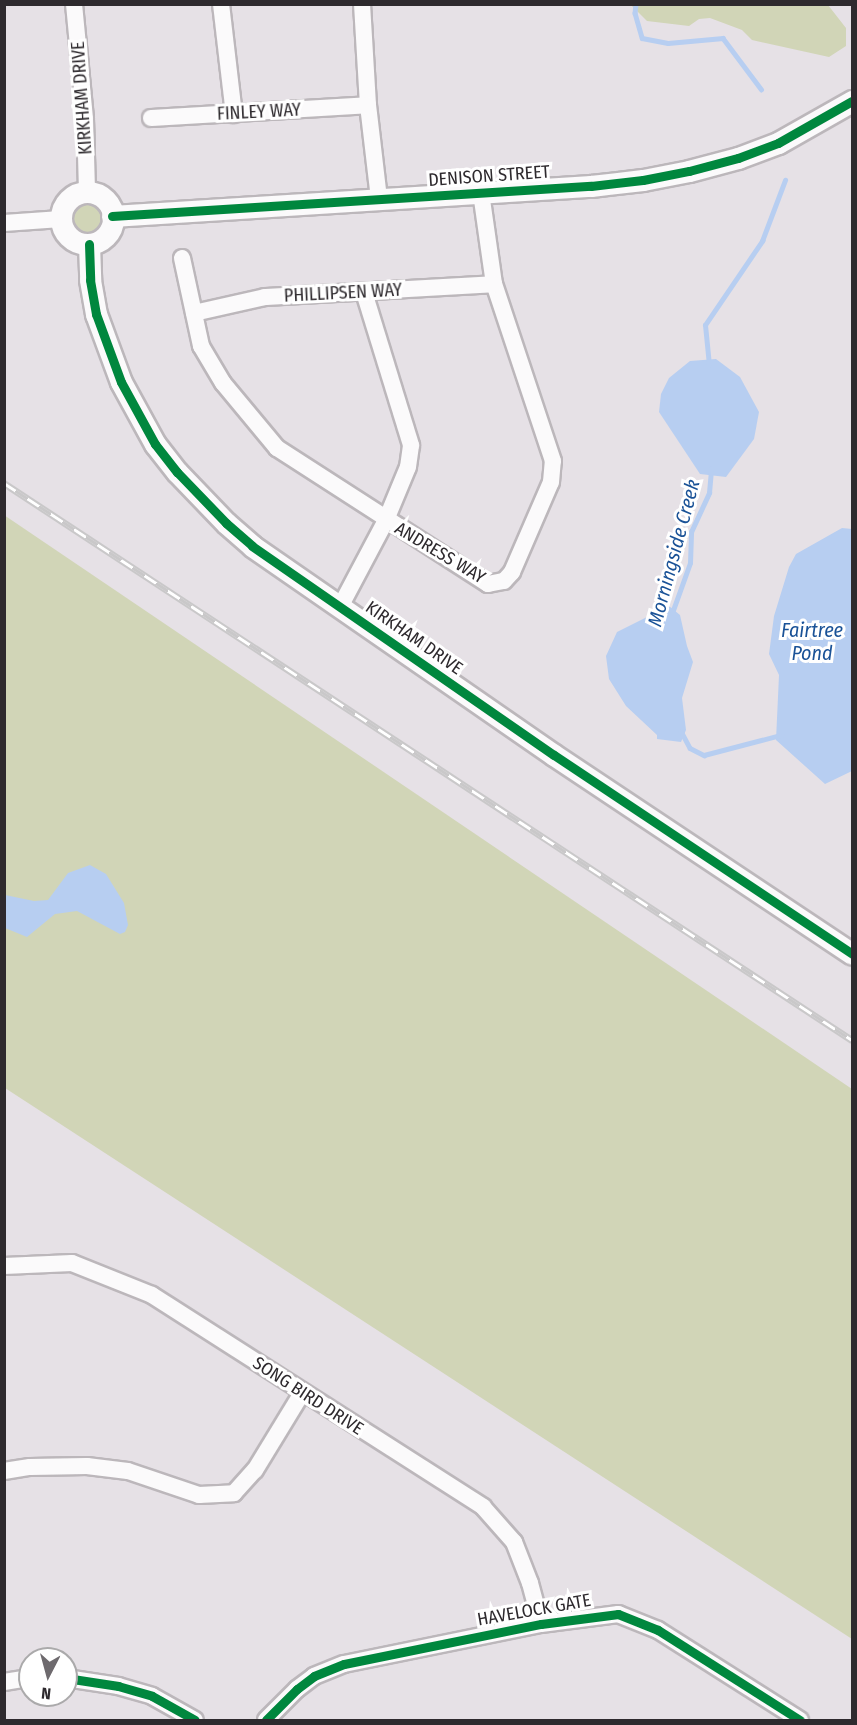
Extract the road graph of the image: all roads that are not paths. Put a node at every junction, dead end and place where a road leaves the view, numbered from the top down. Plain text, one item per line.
1 (74, 4) edge
2 (221, 4) edge
3 (362, 4) edge
4 (852, 101) edge
5 (368, 105) junction
6 (234, 114) junction
7 (151, 118) dead end
8 (87, 192) junction
9 (481, 193) junction
10 (379, 199) junction
11 (112, 216) junction
12 (61, 219) junction
13 (4, 223) edge
14 (89, 244) junction
15 (182, 258) dead end
16 (494, 284) junction
17 (364, 292) junction
18 (194, 313) junction
19 (386, 520) junction
20 (340, 607) junction
21 (852, 954) edge
22 (4, 1266) edge
23 (302, 1392) junction
24 (4, 1471) edge
25 (541, 1624) junction
26 (78, 1680) edge
27 (195, 1720) edge
28 (266, 1720) edge
29 (800, 1720) edge

1 - 8 street, KIRKHAM DRIVE
2 - 6 street
3 - 5 street
4 - 9 street, DENISON STREET
5 - 6 street, FINLEY WAY
5 - 10 street
6 - 7 street, FINLEY WAY
8 - 11 street
8 - 12 street
9 - 10 street, DENISON STREET
9 - 16 street, ANDRESS WAY
10 - 11 street, DENISON STREET
11 - 14 street
12 - 13 street
12 - 14 street
14 - 20 street, KIRKHAM DRIVE
15 - 18 street, ANDRESS WAY
16 - 17 street, PHILLIPSEN WAY
16 - 19 street, ANDRESS WAY
17 - 18 street, PHILLIPSEN WAY
17 - 19 street
18 - 19 street, ANDRESS WAY
19 - 20 street
20 - 21 street, KIRKHAM DRIVE
22 - 23 street, SONG BIRD DRIVE
23 - 24 street
23 - 25 street, SONG BIRD DRIVE
25 - 28 street, HAVELOCK GATE
25 - 29 street, HAVELOCK GATE
26 - 27 street

